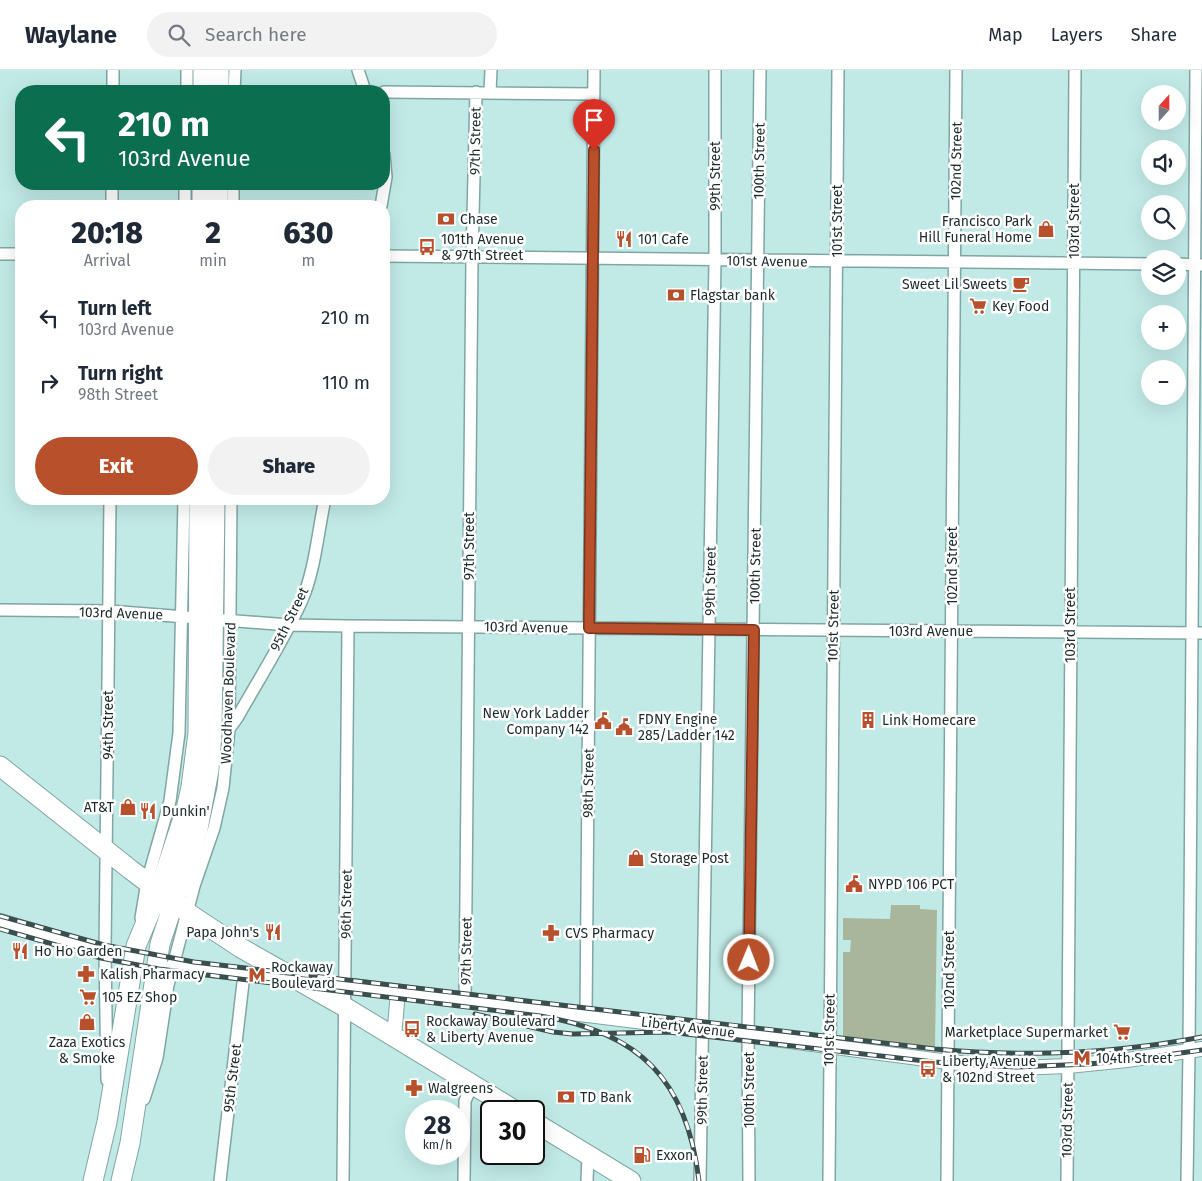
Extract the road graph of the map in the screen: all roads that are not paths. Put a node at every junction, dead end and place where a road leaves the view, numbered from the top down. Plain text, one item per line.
1 (113, 70) edge
2 (187, 70) edge
3 (358, 70) edge
4 (491, 70) edge
5 (594, 70) edge
6 (715, 70) edge
7 (760, 70) edge
8 (838, 70) edge
9 (956, 70) edge
10 (1075, 70) edge
11 (1196, 70) edge
12 (219, 74) edge
13 (113, 85) edge
14 (187, 85) edge
15 (209, 85) edge
16 (229, 85) edge
17 (363, 85) edge
18 (390, 92) edge
19 (476, 92) junction
20 (490, 92) junction
21 (594, 94) junction
22 (0, 254) edge
23 (15, 254) edge
24 (390, 256) edge
25 (472, 258) junction
26 (593, 259) junction
27 (716, 260) junction
28 (758, 260) junction
29 (837, 261) junction
30 (955, 262) junction
31 (1074, 263) junction
32 (1141, 264) edge
33 (1198, 264) edge
34 (110, 505) edge
35 (185, 505) edge
36 (199, 505) edge
37 (215, 505) edge
38 (230, 505) edge
39 (324, 505) edge
40 (0, 610) edge
41 (109, 611) junction
42 (206, 617) junction
43 (290, 624) junction
44 (348, 626) junction
45 (469, 627) junction
46 (589, 628) junction
47 (709, 629) junction
48 (754, 630) junction
49 (833, 630) junction
50 (952, 631) junction
51 (1070, 631) junction
52 (1197, 633) edge
53 (229, 729) junction
54 (0, 766) edge
55 (106, 850) junction
56 (160, 892) junction
57 (188, 913) junction
58 (0, 921) edge
59 (105, 952) junction
60 (173, 966) junction
61 (244, 974) junction
62 (296, 980) junction
63 (345, 985) junction
64 (398, 992) junction
65 (465, 1000) junction
66 (345, 1007) junction
67 (586, 1016) junction
68 (703, 1030) junction
69 (748, 1035) junction
70 (394, 1037) junction
71 (829, 1047) junction
72 (1196, 1050) edge
73 (949, 1062) junction
74 (1068, 1066) junction
75 (472, 1085) junction
76 (497, 1100) edge
77 (107, 1122) junction
78 (545, 1129) edge
79 (130, 1143) junction
80 (588, 1155) junction
81 (93, 1181) edge
82 (121, 1181) edge
83 (220, 1181) edge
84 (343, 1181) edge
85 (464, 1181) edge
86 (588, 1181) edge
87 (631, 1181) edge
88 (700, 1181) edge
89 (749, 1181) edge
90 (828, 1181) edge
91 (947, 1181) edge
92 (1066, 1181) edge
93 (1187, 1181) edge

1 - 13 street
2 - 14 street
3 - 17 street
4 - 20 street, 97th Street
5 - 21 street, 98th Street
6 - 27 street, 99th Street
7 - 28 street, 100th Street
8 - 29 street, 101st Street
9 - 30 street, 102nd Street
10 - 31 street, 103rd Street
11 - 33 street
12 - 15 main road
12 - 16 street
18 - 19 street
19 - 20 street
19 - 25 street, 97th Street
20 - 21 street
21 - 26 street, 98th Street
22 - 23 street
24 - 25 street, 101st Avenue
25 - 26 street, 101st Avenue
25 - 45 street, 97th Street
26 - 27 street, 101st Avenue
26 - 46 street, 98th Street
27 - 28 street, 101st Avenue
27 - 47 street, 99th Street
28 - 29 street, 101st Avenue
28 - 48 street, 100th Street
29 - 30 street, 101st Avenue
29 - 49 street, 101st Street
30 - 31 street, 101st Avenue
30 - 50 street, 102nd Street
31 - 32 street, 101st Avenue
31 - 51 street, 103rd Street
33 - 52 street
34 - 41 street, 94th Street
35 - 42 street, Woodhaven Boulevard
36 - 42 main road, Woodhaven Boulevard
37 - 42 main road, Woodhaven Boulevard
38 - 42 street, Woodhaven Boulevard
39 - 43 street, 95th Street
40 - 41 street, 103rd Avenue
41 - 42 street, 103rd Avenue
41 - 55 street, 94th Street
42 - 43 street, 103rd Avenue
42 - 53 street, Woodhaven Boulevard
42 - 56 street, Woodhaven Boulevard
42 - 56 main road, Woodhaven Boulevard
43 - 44 street, 103rd Avenue
43 - 53 street, 95th Street
44 - 45 street, 103rd Avenue
44 - 63 street, 96th Street
45 - 46 street, 103rd Avenue
45 - 65 street, 97th Street
46 - 47 street, 103rd Avenue
46 - 67 street, 98th Street
47 - 48 street, 103rd Avenue
47 - 68 street, 99th Street
48 - 49 street, 103rd Avenue
48 - 69 street, 100th Street
49 - 50 street, 103rd Avenue
49 - 71 street, 101st Street
50 - 51 street, 103rd Avenue
50 - 73 street, 102nd Street
51 - 52 street, 103rd Avenue
51 - 74 street, 103rd Street
52 - 72 street
53 - 57 street, Woodhaven Boulevard
54 - 55 main road
55 - 56 main road
55 - 59 street, 94th Street
56 - 57 main road
56 - 77 main road
56 - 79 main road
57 - 60 street, Woodhaven Boulevard
57 - 62 main road
58 - 59 street
59 - 77 street, 94th Street
60 - 61 street, Liberty Avenue
60 - 79 street, Woodhaven Boulevard
61 - 62 street, Liberty Avenue
61 - 83 street, 95th Street
62 - 63 street, Liberty Avenue
62 - 66 main road
63 - 64 street, Liberty Avenue
63 - 66 street, 96th Street
64 - 65 street, Liberty Avenue
64 - 70 street
65 - 67 street, Liberty Avenue
66 - 70 main road
66 - 84 street, 96th Street
67 - 68 street, Liberty Avenue
68 - 69 street, Liberty Avenue
68 - 88 street, 99th Street
69 - 71 street, Liberty Avenue
69 - 89 street, 100th Street
70 - 75 main road
71 - 73 street, Liberty Avenue
71 - 90 street, 101st Street
72 - 74 street, Liberty Avenue
72 - 93 street
73 - 74 street, Liberty Avenue
73 - 91 street, 102nd Street
74 - 92 street, 103rd Street
75 - 76 main road
75 - 85 street
77 - 81 main road
78 - 80 main road
79 - 82 main road
80 - 86 street
80 - 87 main road

